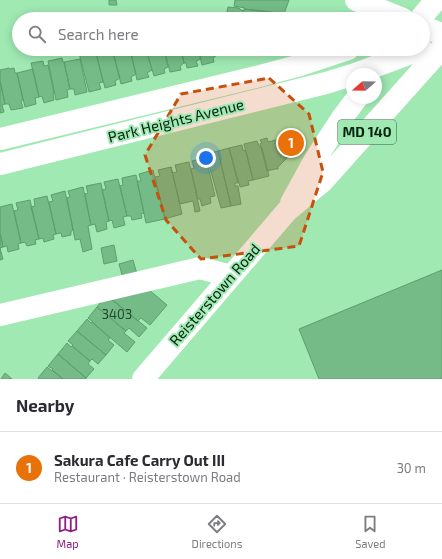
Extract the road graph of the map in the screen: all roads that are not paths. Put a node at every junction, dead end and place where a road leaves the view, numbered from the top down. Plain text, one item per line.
1 (356, 0) edge
2 (386, 12) edge
3 (430, 30) edge
4 (442, 34) edge
5 (442, 41) edge
6 (430, 46) edge
7 (442, 48) edge
8 (327, 56) edge
9 (402, 56) edge
10 (384, 62) edge
11 (370, 68) edge
12 (346, 77) edge
13 (352, 104) edge
14 (0, 139) edge
15 (0, 164) edge
16 (287, 211) junction
17 (231, 276) junction
18 (0, 315) edge
19 (143, 379) edge

1 - 2 main road
3 - 4 main road
5 - 6 main road
7 - 16 main road, Reisterstown Road / MD 140
8 - 14 main road, Park Heights Avenue
9 - 10 main road
10 - 11 main road
12 - 15 main road, Park Heights Avenue
13 - 16 main road, Reisterstown Road / MD 140
16 - 17 main road, Reisterstown Road / MD 140
17 - 18 main road
17 - 19 main road, Reisterstown Road / MD 140

